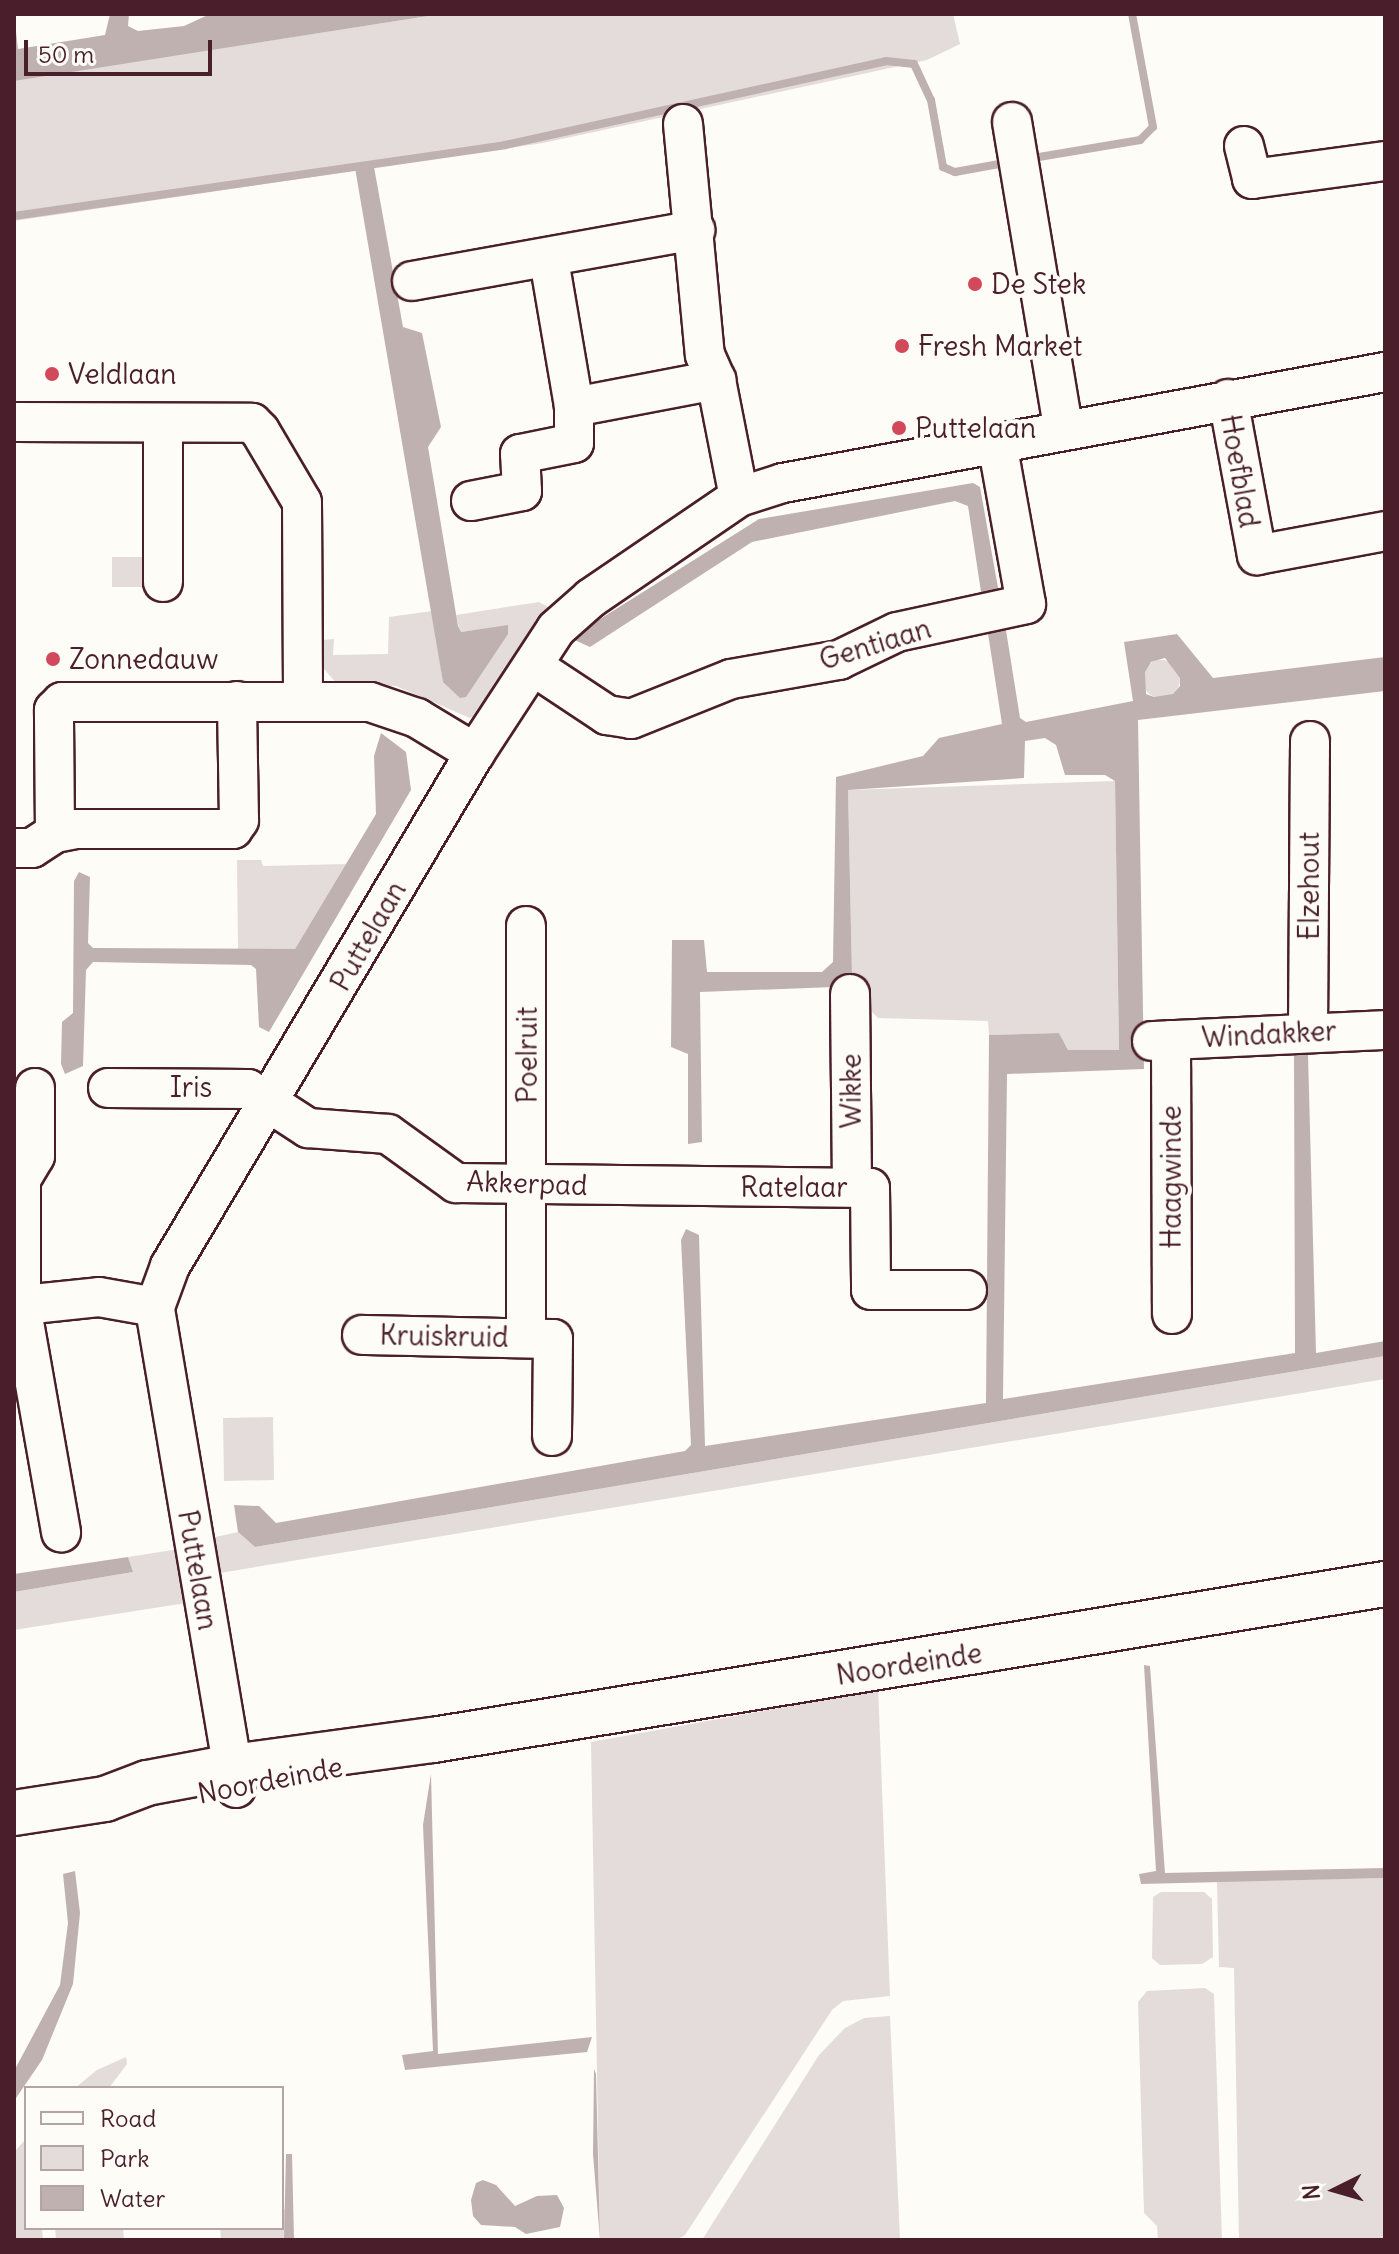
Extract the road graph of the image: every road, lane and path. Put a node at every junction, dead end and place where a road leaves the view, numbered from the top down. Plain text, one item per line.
1 (683, 124) dead end
2 (1244, 146) dead end
3 (1016, 149) dead end
4 (1385, 161) edge
5 (695, 230) junction
6 (549, 260) junction
7 (412, 281) dead end
8 (1385, 372) edge
9 (716, 380) junction
10 (1228, 399) junction
11 (574, 407) junction
12 (14, 422) edge
13 (163, 423) junction
14 (1063, 428) junction
15 (997, 443) junction
16 (739, 497) junction
17 (471, 501) dead end
18 (1385, 531) edge
19 (163, 582) dead end
20 (533, 666) junction
21 (237, 701) junction
22 (303, 702) junction
23 (1310, 741) dead end
24 (475, 753) junction
25 (55, 833) junction
26 (14, 848) edge
27 (526, 926) dead end
28 (850, 994) dead end
29 (1385, 1030) edge
30 (1308, 1031) junction
31 (1161, 1040) joint
32 (35, 1088) dead end
33 (108, 1088) dead end
34 (270, 1103) junction
35 (527, 1184) junction
36 (712, 1187) joint
37 (852, 1187) junction
38 (967, 1290) dead end
39 (18, 1306) edge
40 (155, 1307) junction
41 (1172, 1314) dead end
42 (362, 1335) dead end
43 (526, 1338) junction
44 (552, 1436) dead end
45 (61, 1533) dead end
46 (1385, 1584) edge
47 (234, 1778) junction
48 (14, 1813) edge

1 - 5 street
2 - 4 street
3 - 14 street
5 - 6 street
5 - 9 street
6 - 7 street
6 - 11 street
8 - 10 street, Puttelaan
9 - 11 street
9 - 16 street
10 - 14 street, Puttelaan
10 - 18 street, Hoefblad
11 - 17 street
12 - 13 street
13 - 19 street
13 - 22 street
14 - 15 street, Puttelaan
15 - 16 street, Puttelaan
15 - 20 street, Gentiaan
16 - 20 street, Puttelaan
20 - 24 street, Puttelaan
21 - 22 street
21 - 25 street
21 - 25 street
22 - 24 street
23 - 30 street, Elzehout
24 - 34 street, Puttelaan
25 - 26 street
27 - 35 street, Poelruit
28 - 37 street, Wikke
29 - 30 street, Windakker
30 - 31 street, Windakker
31 - 41 street, Haagwinde
32 - 39 street
33 - 34 street, Iris
34 - 35 street, Akkerpad
34 - 40 street, Puttelaan
35 - 36 street, Akkerpad
35 - 43 street, Kruiskruid
36 - 37 street, Ratelaar
37 - 38 street, Ratelaar
39 - 40 street
39 - 45 street
40 - 47 street, Puttelaan
42 - 43 street, Kruiskruid
43 - 44 street, Kruiskruid
46 - 47 main road, Noordeinde
47 - 48 main road, Noordeinde

